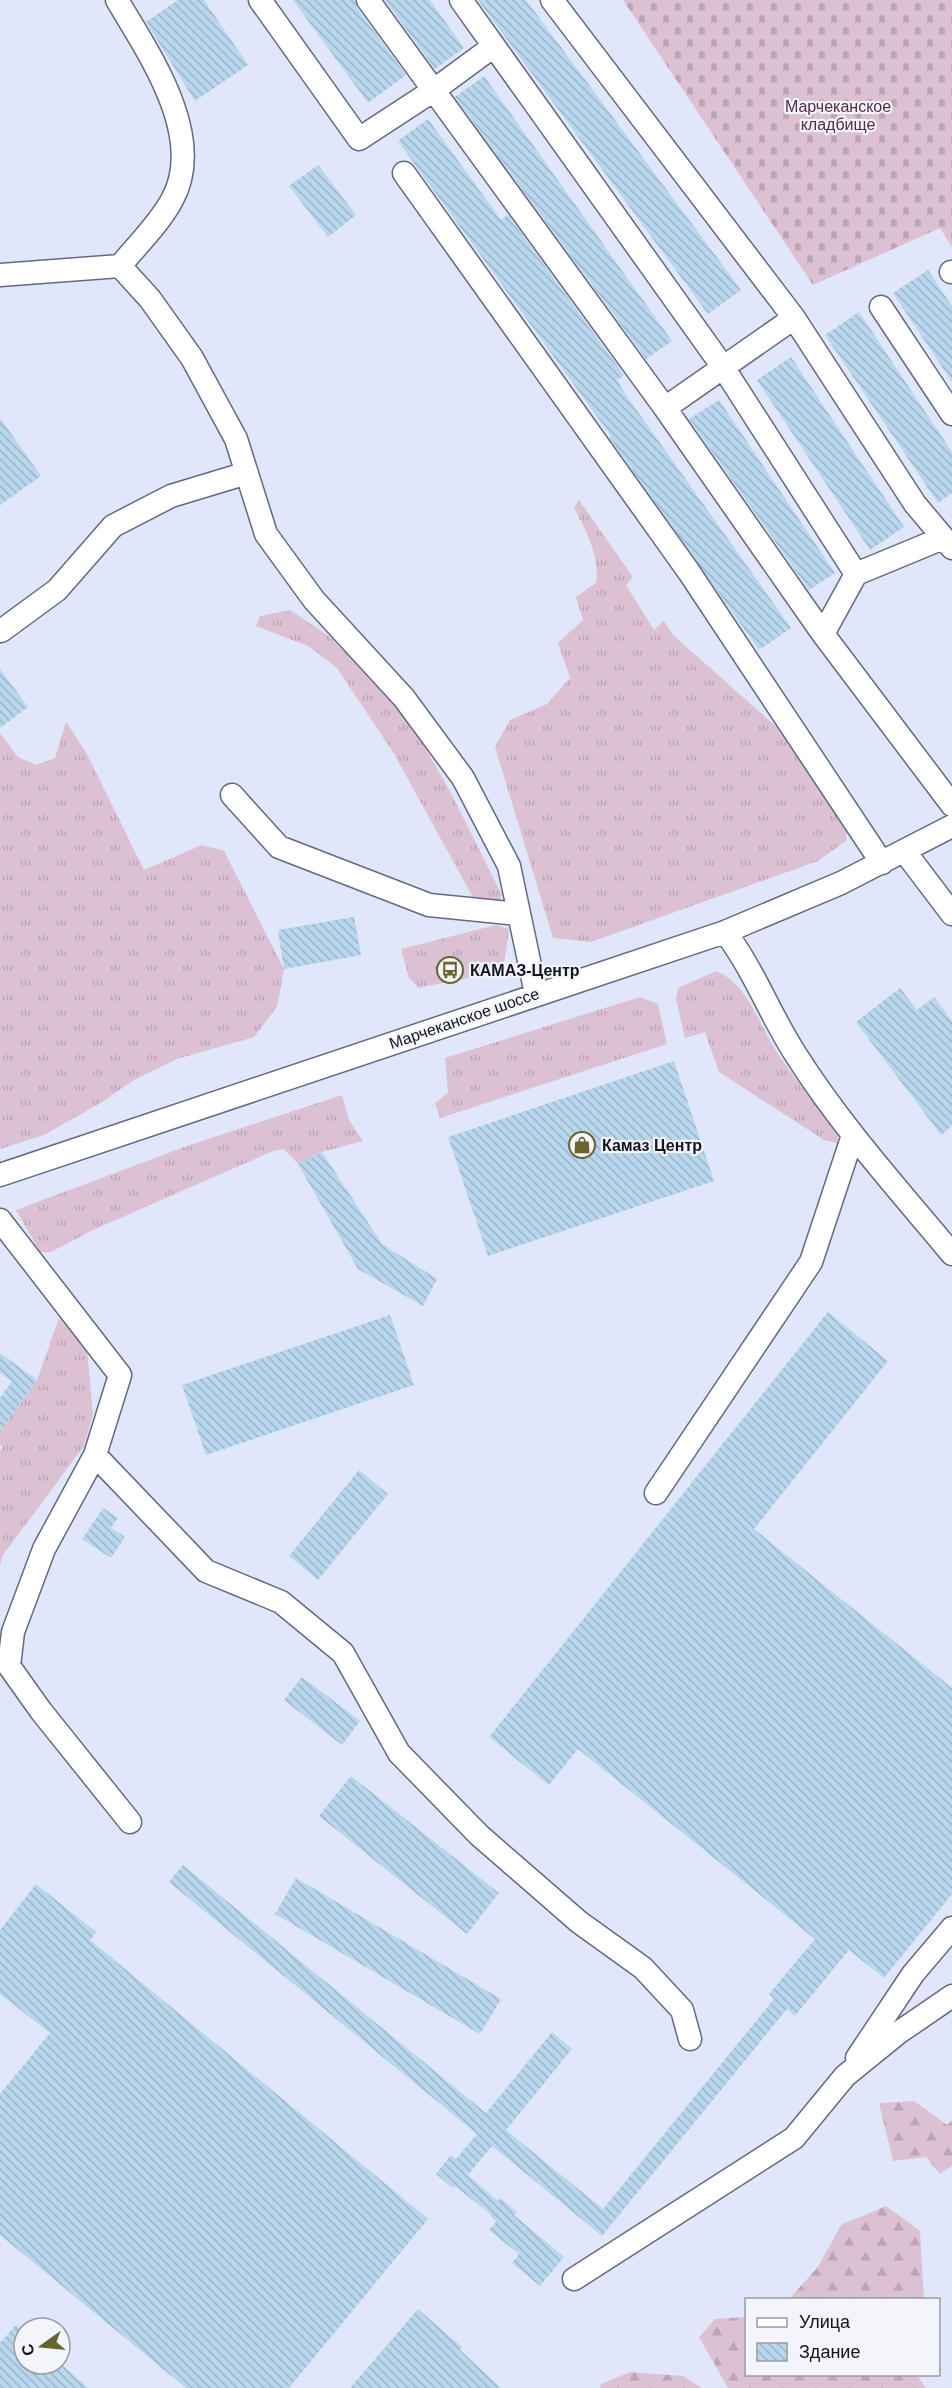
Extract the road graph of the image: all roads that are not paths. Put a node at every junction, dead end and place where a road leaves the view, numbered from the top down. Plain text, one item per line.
1 (117, 0) edge
2 (260, 0) edge
3 (368, 0) edge
4 (461, 0) edge
5 (552, 0) edge
6 (494, 46) junction
7 (434, 90) junction
8 (404, 173) dead end
9 (120, 266) junction
10 (0, 275) edge
11 (881, 307) dead end
12 (794, 318) junction
13 (723, 367) junction
14 (665, 408) junction
15 (952, 414) edge
16 (247, 473) junction
17 (948, 543) edge
18 (856, 574) junction
19 (1, 631) edge
20 (823, 634) junction
21 (232, 795) dead end
22 (952, 805) edge
23 (952, 826) edge
24 (905, 852) junction
25 (882, 863) junction
26 (519, 914) junction
27 (952, 914) edge
28 (725, 932) junction
29 (536, 994) junction
30 (854, 1135) junction
31 (0, 1175) edge
32 (0, 1220) edge
33 (952, 1254) edge
34 (94, 1455) junction
35 (656, 1493) dead end
36 (130, 1822) dead end
37 (952, 1928) edge
38 (952, 1996) edge
39 (690, 2040) dead end
40 (845, 2076) junction
41 (574, 2279) dead end

1 - 9 street
2 - 7 street
3 - 7 street
4 - 6 street
5 - 12 street
6 - 7 street
6 - 13 street
7 - 14 street
8 - 25 street
9 - 10 street
9 - 16 street
11 - 15 street
12 - 13 street
12 - 17 street
13 - 14 street
13 - 18 street
14 - 20 street
16 - 19 street
16 - 26 street
17 - 18 street
18 - 20 street
20 - 22 street
21 - 26 street
23 - 24 street, Марчеканское шоссе
24 - 25 street, Марчеканское шоссе
24 - 27 street
25 - 28 street, Марчеканское шоссе
26 - 29 street
28 - 29 street, Марчеканское шоссе
28 - 30 street
29 - 31 street, Марчеканское шоссе
30 - 33 street
30 - 35 street
32 - 34 street
34 - 36 street
34 - 39 street
37 - 40 street
38 - 40 street
40 - 41 street

